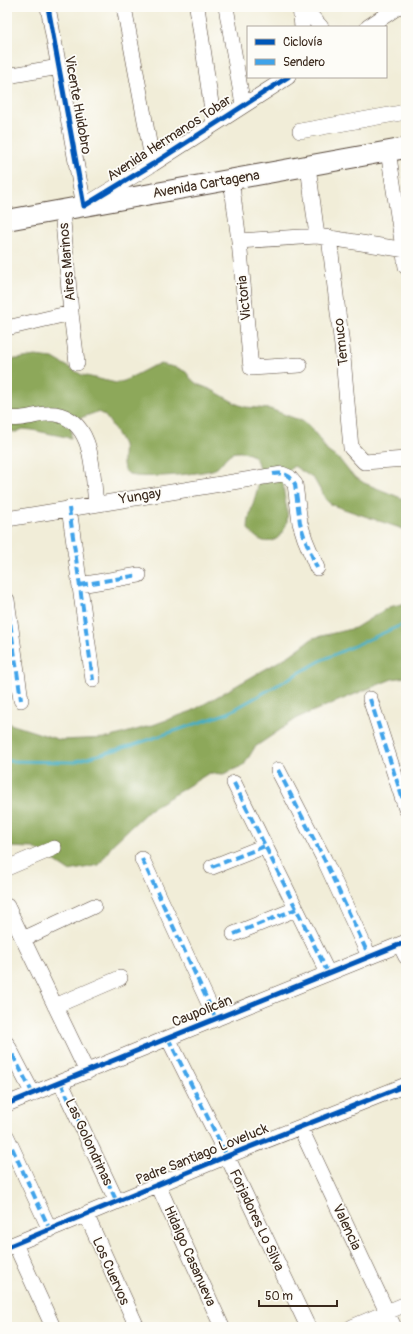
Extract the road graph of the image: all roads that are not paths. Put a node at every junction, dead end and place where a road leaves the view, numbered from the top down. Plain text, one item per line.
1 (48, 7) edge
2 (124, 7) edge
3 (197, 7) edge
4 (226, 7) edge
5 (301, 7) edge
6 (398, 7) edge
7 (302, 26) edge
8 (320, 26) edge
9 (370, 26) edge
10 (59, 67) junction
11 (7, 76) edge
12 (286, 78) edge
13 (244, 105) junction
14 (406, 112) edge
15 (214, 124) junction
16 (300, 131) dead end
17 (397, 149) edge
18 (153, 164) junction
19 (308, 166) junction
20 (231, 179) junction
21 (84, 206) junction
22 (62, 210) junction
23 (7, 218) edge
24 (323, 236) junction
25 (239, 241) junction
26 (405, 250) edge
27 (406, 267) edge
28 (71, 313) junction
29 (7, 328) edge
30 (77, 363) dead end
31 (300, 365) dead end
32 (7, 418) edge
33 (406, 458) edge
34 (96, 504) junction
35 (69, 508) junction
36 (7, 519) edge
37 (318, 568) dead end
38 (139, 575) dead end
39 (80, 584) junction
40 (7, 600) edge
41 (93, 680) dead end
42 (370, 699) dead end
43 (21, 700) dead end
44 (278, 770) dead end
45 (234, 783) dead end
46 (406, 808) edge
47 (265, 846) junction
48 (54, 848) dead end
49 (142, 859) dead end
50 (212, 867) dead end
51 (7, 868) edge
52 (7, 906) edge
53 (94, 906) dead end
54 (296, 909) junction
55 (234, 934) dead end
56 (23, 939) junction
57 (404, 948) edge
58 (369, 956) junction
59 (328, 973) junction
60 (120, 978) dead end
61 (54, 1006) junction
62 (216, 1019) junction
63 (168, 1038) junction
64 (7, 1044) edge
65 (87, 1072) junction
66 (61, 1083) junction
67 (406, 1085) edge
68 (33, 1094) junction
69 (7, 1104) edge
70 (300, 1127) junction
71 (7, 1137) edge
72 (227, 1156) junction
73 (158, 1185) junction
74 (117, 1202) junction
75 (86, 1214) junction
76 (50, 1230) junction
77 (11, 1246) edge
78 (406, 1304) edge
79 (387, 1313) junction
80 (53, 1327) edge
81 (137, 1327) edge
82 (222, 1327) edge
83 (308, 1327) edge
84 (352, 1327) edge
85 (394, 1327) edge

1 - 10 street, Vicente Huidobro
2 - 18 street
3 - 15 street
4 - 13 street
5 - 7 street
5 - 8 street
6 - 9 street
10 - 11 street
10 - 21 street, Vicente Huidobro
12 - 13 street, Avenida Hermanos Tobar
13 - 15 street, Avenida Hermanos Tobar
14 - 16 street
15 - 18 street, Avenida Hermanos Tobar
17 - 19 main road, Avenida Cartagena
17 - 26 street
18 - 21 street, Avenida Hermanos Tobar
19 - 20 main road, Avenida Cartagena
19 - 24 street, Temuco
20 - 21 main road, Avenida Cartagena
20 - 25 street, Victoria
21 - 22 main road, Avenida Cartagena
22 - 23 main road, Avenida Cartagena
22 - 28 street, Aires Marinos
24 - 25 street
24 - 26 street
24 - 33 street, Temuco
25 - 31 street, Victoria
26 - 27 street
28 - 29 street, Aires Marinos
28 - 30 street, Aires Marinos
32 - 34 street
34 - 35 street, Yungay
34 - 37 street, Yungay
35 - 36 street, Yungay
35 - 39 street
38 - 39 street
39 - 41 street
40 - 43 street
42 - 46 street
44 - 58 street
45 - 47 street
47 - 50 street
47 - 54 street
48 - 51 street
49 - 62 street
52 - 56 street
53 - 56 street
54 - 55 street
54 - 59 street
56 - 61 street
57 - 58 street, Caupolicán
58 - 59 street, Caupolicán
59 - 62 street, Caupolicán
60 - 61 street
61 - 65 street
62 - 63 street, Caupolicán
63 - 65 street, Caupolicán
63 - 72 street, Forjadores Lo Silva
64 - 68 street
65 - 66 street, Caupolicán
66 - 68 street, Caupolicán
66 - 74 street, Las Golondrinas
67 - 70 street, Padre Santiago Loveluck
68 - 69 street, Caupolicán
70 - 72 street, Padre Santiago Loveluck
70 - 79 street, Valencia
71 - 76 street
72 - 73 street, Padre Santiago Loveluck
72 - 83 street, Forjadores Lo Silva
73 - 74 street, Padre Santiago Loveluck
73 - 82 street, Hidalgo Casanueva
74 - 75 street, Padre Santiago Loveluck
75 - 76 street, Padre Santiago Loveluck
75 - 81 street, Los Cuervos
76 - 77 street, Padre Santiago Loveluck
77 - 80 street
78 - 79 street
79 - 84 street
79 - 85 street, Valencia

